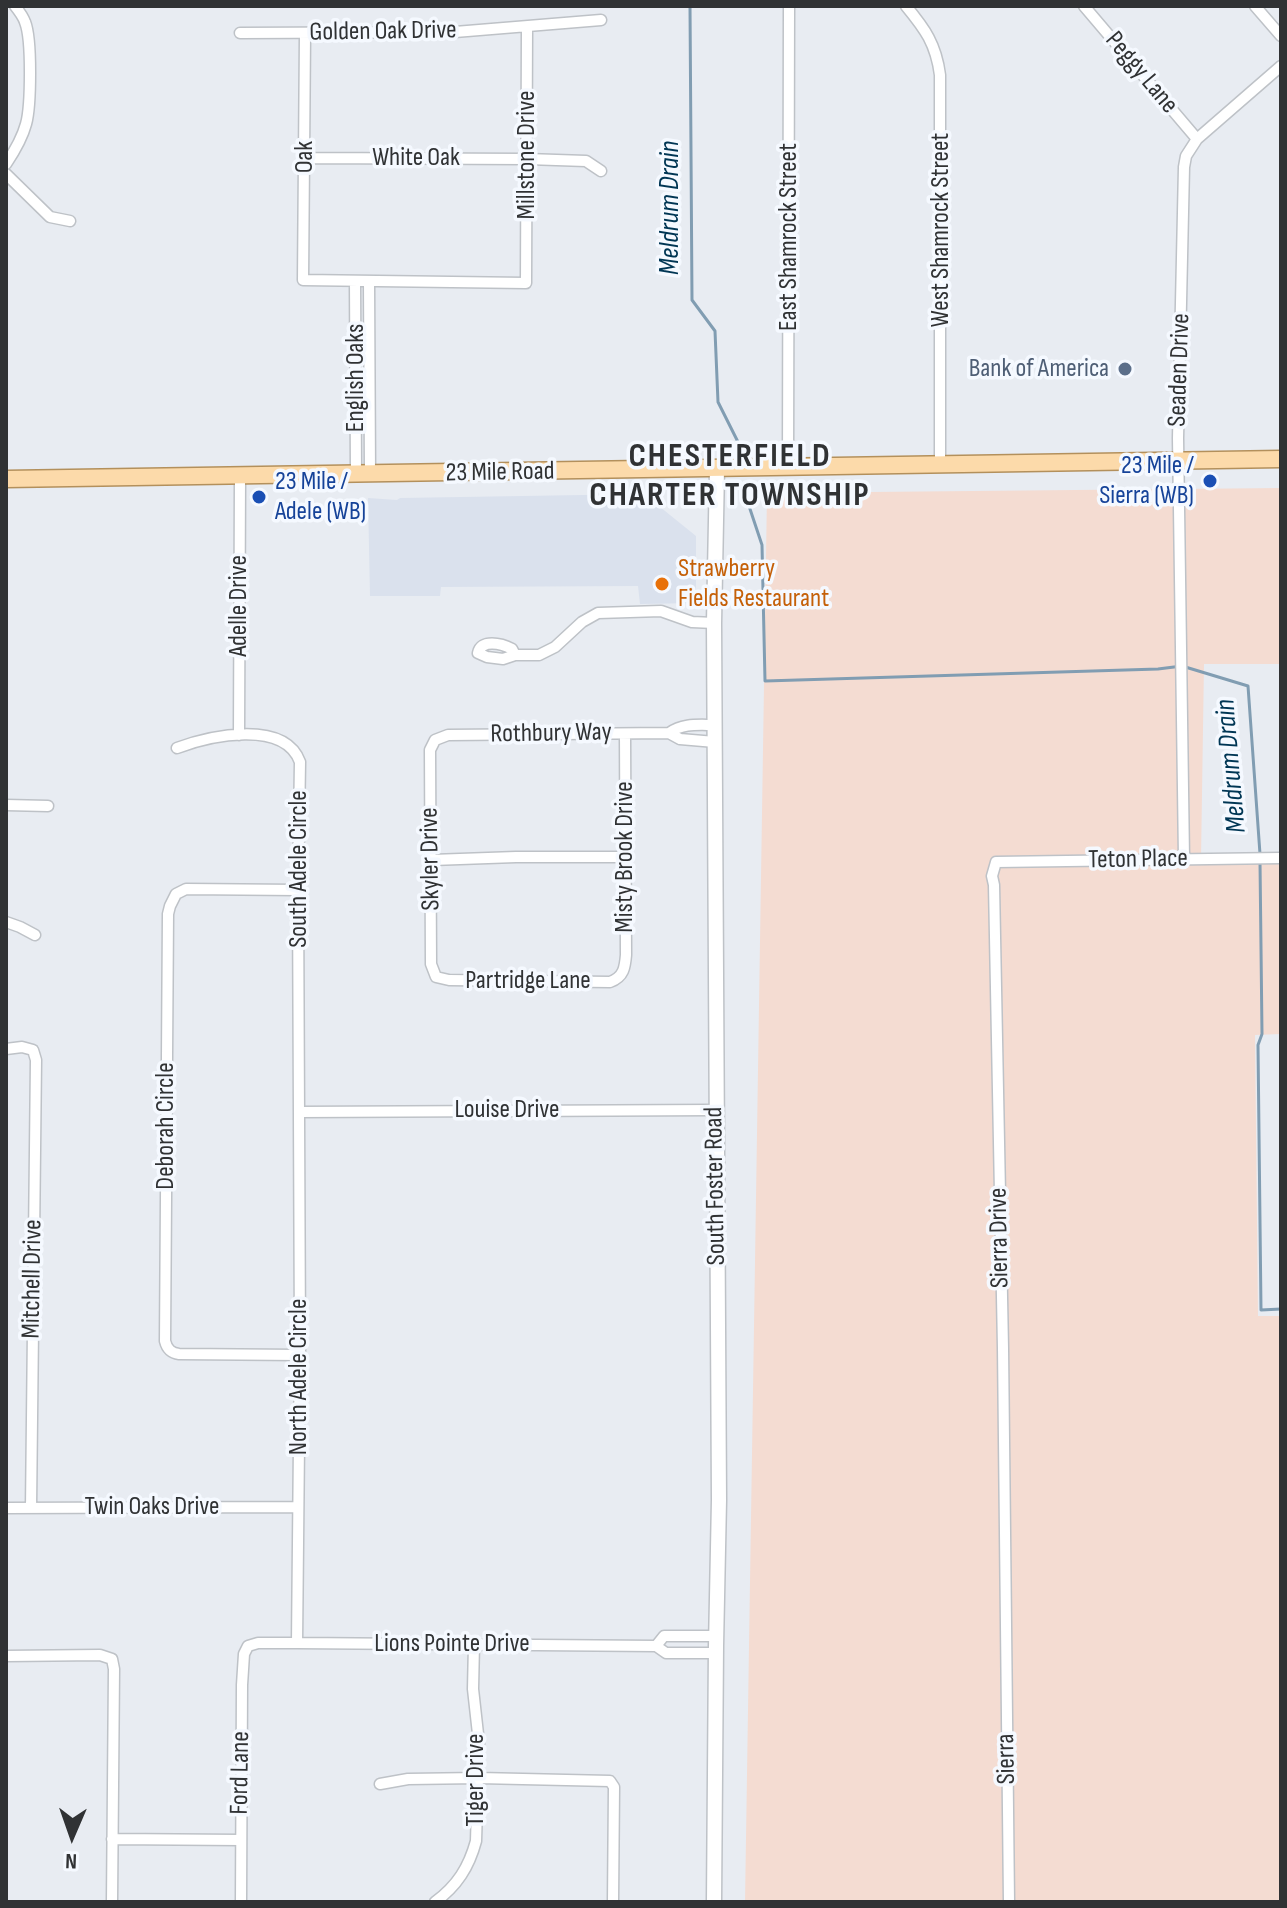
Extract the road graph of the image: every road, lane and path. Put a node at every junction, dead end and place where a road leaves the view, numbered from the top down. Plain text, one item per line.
1 (15, 6) edge
2 (789, 6) edge
3 (906, 6) edge
4 (1084, 6) edge
5 (1255, 6) edge
6 (601, 20) dead end
7 (527, 28) junction
8 (240, 33) dead end
9 (305, 34) junction
10 (1281, 36) edge
11 (1281, 66) edge
12 (1197, 139) junction
13 (305, 158) junction
14 (527, 159) junction
15 (6, 164) edge
16 (601, 171) dead end
17 (6, 174) edge
18 (70, 221) dead end
19 (355, 281) junction
20 (369, 281) junction
21 (1281, 459) edge
22 (1179, 460) junction
23 (940, 464) junction
24 (788, 467) junction
25 (717, 469) junction
26 (363, 475) junction
27 (240, 477) junction
28 (6, 479) edge
29 (714, 623) junction
30 (478, 653) dead end
31 (714, 725) junction
32 (669, 733) junction
33 (625, 734) junction
34 (239, 735) junction
35 (435, 740) joint
36 (715, 742) junction
37 (177, 748) dead end
38 (6, 805) edge
39 (48, 806) dead end
40 (624, 857) junction
41 (1281, 858) edge
42 (1184, 859) junction
43 (432, 860) junction
44 (996, 862) joint
45 (298, 890) junction
46 (6, 922) edge
47 (35, 935) dead end
48 (436, 977) joint
49 (619, 978) joint
50 (6, 1049) edge
51 (716, 1110) junction
52 (299, 1112) junction
53 (300, 1355) junction
54 (298, 1507) junction
55 (6, 1508) edge
56 (31, 1508) junction
57 (1005, 1615) joint
58 (716, 1636) junction
59 (297, 1643) junction
60 (474, 1644) junction
61 (248, 1646) joint
62 (656, 1646) junction
63 (716, 1653) junction
64 (6, 1656) edge
65 (479, 1778) junction
66 (380, 1784) dead end
67 (112, 1839) junction
68 (241, 1840) junction
69 (112, 1902) edge
70 (241, 1902) edge
71 (435, 1902) edge
72 (613, 1902) edge
73 (714, 1902) edge
74 (1009, 1902) edge

1 - 15 street
2 - 24 street, East Shamrock Street
3 - 23 street, West Shamrock Street
4 - 12 street, Peggy Lane
5 - 10 street
6 - 7 street, Golden Oak Drive
7 - 9 street, Golden Oak Drive
7 - 14 street, Millstone Drive
8 - 9 street, Golden Oak Drive
9 - 13 street, Oak
11 - 12 street, Seaden Drive
12 - 22 street, Seaden Drive
13 - 14 street, White Oak
13 - 19 street, Oak
14 - 16 street, White Oak
14 - 20 street, Millstone Drive
17 - 18 street
19 - 20 street
19 - 26 street, English Oaks
20 - 26 street, English Oaks
21 - 22 main road, 23 Mile Road
22 - 23 main road, 23 Mile Road
22 - 42 street, Seaden Drive
23 - 24 main road, 23 Mile Road
24 - 25 main road, 23 Mile Road
25 - 26 main road, 23 Mile Road
25 - 29 street, South Foster Road
26 - 27 main road, 23 Mile Road
27 - 28 main road, 23 Mile Road
27 - 34 street, Adelle Drive
29 - 30 street
29 - 31 street, South Foster Road
31 - 32 street, Rothbury Way
31 - 36 street, South Foster Road
32 - 33 street, Rothbury Way
32 - 36 street, Rothbury Way
33 - 35 street, Rothbury Way
33 - 40 street, Misty Brook Drive
34 - 37 street, South Adele Circle
34 - 45 street, South Adele Circle
35 - 43 street, Skyler Drive
36 - 51 street, South Foster Road
38 - 39 street
40 - 43 street
40 - 49 street, Misty Brook Drive
41 - 42 street, Teton Place
42 - 44 street, Teton Place
43 - 48 street, Skyler Drive
44 - 57 street, Sierra Drive
45 - 52 street, South Adele Circle
45 - 53 street, Deborah Circle
46 - 47 street
48 - 49 street, Partridge Lane
50 - 56 street, Mitchell Drive
51 - 52 street, Louise Drive
51 - 58 street, South Foster Road
52 - 53 street, North Adele Circle
53 - 54 street, North Adele Circle
54 - 56 street, Twin Oaks Drive
54 - 59 street, North Adele Circle
55 - 56 street, Twin Oaks Drive
57 - 74 street, Sierra
58 - 62 street
58 - 63 street, South Foster Road
59 - 60 street, Lions Pointe Drive
59 - 61 street, Lions Pointe Drive
60 - 62 street, Lions Pointe Drive
60 - 65 street, Tiger Drive
61 - 68 street, Ford Lane
62 - 63 street
63 - 73 street, South Foster Road
64 - 67 street
65 - 66 street
65 - 71 street, Tiger Drive
65 - 72 street
67 - 68 street
67 - 69 street
68 - 70 street, Ford Lane

